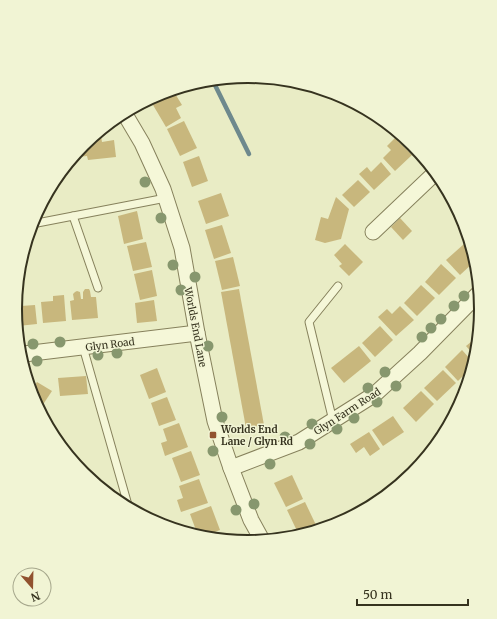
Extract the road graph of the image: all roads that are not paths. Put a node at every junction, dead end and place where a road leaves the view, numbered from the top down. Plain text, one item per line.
1 (127, 118) edge
2 (431, 176) edge
3 (166, 198) junction
4 (74, 216) junction
5 (39, 223) edge
6 (373, 232) dead end
7 (338, 286) dead end
8 (98, 288) dead end
9 (475, 297) edge
10 (197, 333) junction
11 (83, 347) junction
12 (26, 354) edge
13 (333, 421) junction
14 (231, 468) junction
15 (127, 500) edge
16 (260, 536) edge

1 - 3 street, Worlds End Lane
2 - 6 street
3 - 4 lane
3 - 10 street, Worlds End Lane
4 - 5 lane
4 - 8 lane
7 - 13 lane
9 - 13 street, Glyn Farm Road
10 - 11 street, Glyn Road
10 - 14 street, Worlds End Lane
11 - 12 street, Glyn Road
11 - 15 lane
13 - 14 street, Glyn Farm Road
14 - 16 street, Worlds End Lane

